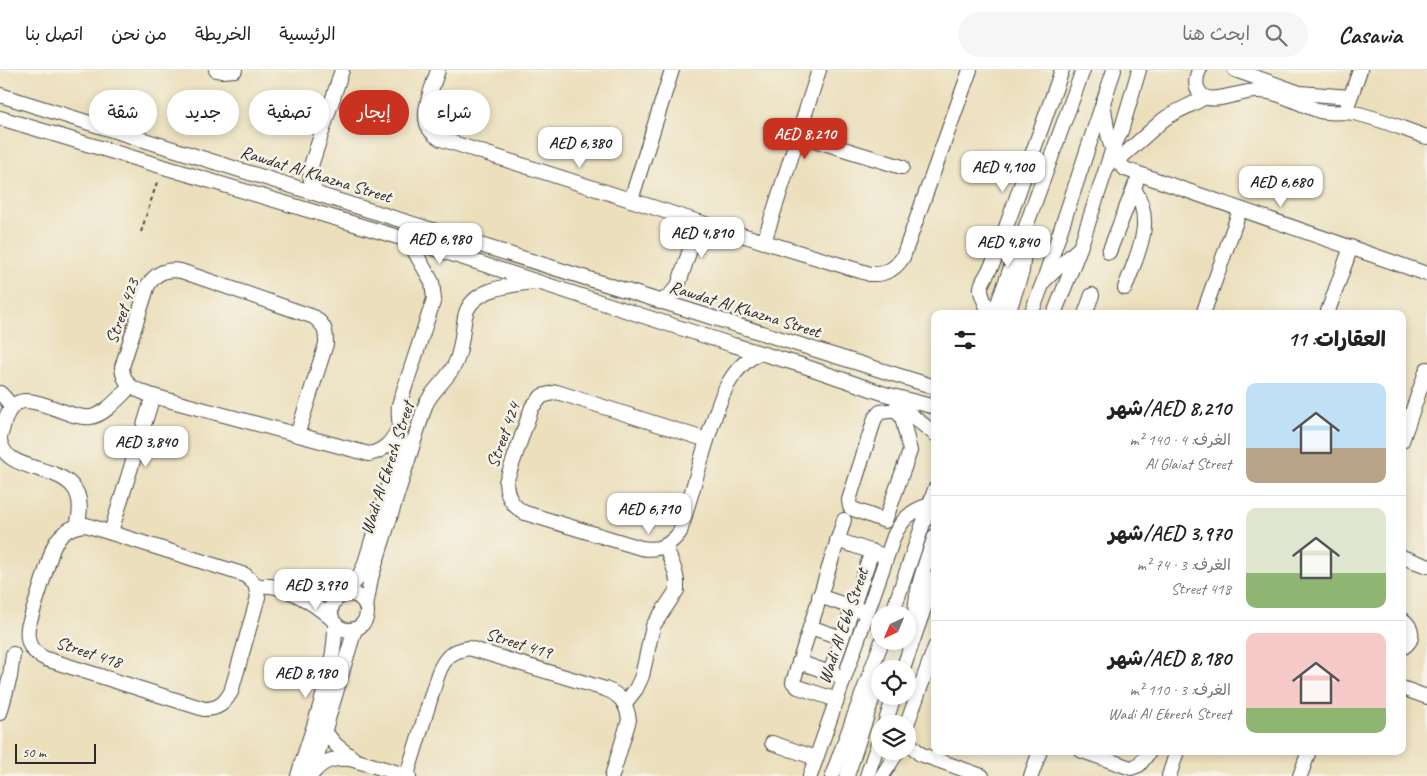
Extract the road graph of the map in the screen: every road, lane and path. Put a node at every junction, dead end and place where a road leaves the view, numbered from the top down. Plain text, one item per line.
1 (216, 70) edge
2 (235, 70) edge
3 (342, 70) edge
4 (438, 70) edge
5 (672, 70) edge
6 (819, 70) edge
7 (970, 70) edge
8 (1062, 70) edge
9 (1070, 70) edge
10 (1083, 70) edge
11 (1114, 70) edge
12 (1139, 70) edge
13 (1199, 70) edge
14 (1235, 70) edge
15 (1360, 70) edge
16 (1076, 89) junction
17 (0, 95) edge
18 (1205, 97) junction
19 (1350, 97) junction
20 (1103, 102) junction
21 (1345, 112) junction
22 (0, 118) edge
23 (798, 136) junction
24 (1427, 137) edge
25 (1118, 160) junction
26 (162, 167) junction
27 (902, 167) dead end
28 (310, 169) junction
29 (1104, 175) junction
30 (1140, 175) junction
31 (292, 185) junction
32 (1134, 189) junction
33 (316, 193) junction
34 (631, 200) junction
35 (1240, 210) junction
36 (700, 222) junction
37 (1026, 226) junction
38 (141, 232) dead end
39 (408, 240) junction
40 (764, 242) junction
41 (1350, 247) junction
42 (1080, 248) junction
43 (1108, 252) dead end
44 (1427, 274) edge
45 (1044, 280) junction
46 (539, 282) junction
47 (678, 286) junction
48 (1125, 288) dead end
49 (1092, 295) dead end
50 (660, 302) junction
51 (685, 310) junction
52 (988, 310) edge
53 (995, 310) edge
54 (1009, 310) edge
55 (1033, 310) edge
56 (1056, 310) edge
57 (1086, 310) edge
58 (1204, 310) edge
59 (1328, 310) edge
60 (733, 345) junction
61 (806, 348) junction
62 (759, 354) junction
63 (801, 365) junction
64 (738, 369) junction
65 (1427, 369) edge
66 (931, 377) edge
67 (916, 381) junction
68 (931, 386) edge
69 (130, 387) junction
70 (0, 393) edge
71 (885, 394) junction
72 (153, 396) junction
73 (931, 406) edge
74 (12, 407) junction
75 (400, 426) junction
76 (1406, 429) edge
77 (931, 431) edge
78 (297, 435) junction
79 (0, 439) edge
80 (707, 440) junction
81 (931, 502) edge
82 (930, 505) junction
83 (844, 520) dead end
84 (885, 521) junction
85 (76, 526) junction
86 (899, 526) junction
87 (111, 532) junction
88 (837, 540) junction
89 (666, 547) junction
90 (931, 548) edge
91 (872, 551) junction
92 (887, 556) junction
93 (1406, 558) edge
94 (1427, 566) edge
95 (256, 587) junction
96 (931, 588) edge
97 (341, 596) junction
98 (820, 596) junction
99 (305, 598) junction
100 (895, 605) edge
101 (915, 605) edge
102 (366, 607) junction
103 (852, 607) junction
104 (867, 613) junction
105 (333, 622) junction
106 (1406, 622) edge
107 (810, 627) junction
108 (355, 629) junction
109 (916, 631) edge
110 (842, 638) junction
111 (1406, 645) edge
112 (30, 647) junction
113 (7, 656) edge
114 (931, 658) edge
115 (799, 662) junction
116 (830, 673) junction
117 (871, 674) edge
118 (844, 678) junction
119 (1406, 689) edge
120 (1427, 697) edge
121 (836, 700) junction
122 (624, 703) junction
123 (871, 703) edge
124 (0, 713) edge
125 (910, 715) edge
126 (325, 732) junction
127 (772, 744) dead end
128 (916, 750) edge
129 (916, 754) edge
130 (920, 754) junction
131 (1039, 755) edge
132 (1094, 755) edge
133 (1147, 755) edge
134 (1176, 755) edge
135 (1308, 755) edge
136 (816, 758) junction
137 (872, 760) edge
138 (892, 760) edge
139 (359, 762) junction
140 (307, 776) edge
141 (408, 776) edge
142 (612, 776) edge
143 (810, 776) edge
144 (832, 776) edge
145 (847, 776) edge
146 (867, 776) edge
147 (882, 776) edge
148 (982, 776) edge
149 (1032, 776) edge
150 (1169, 776) edge
151 (1300, 776) edge

1 - 2 street
3 - 28 street
4 - 34 street
5 - 34 street
6 - 23 street
7 - 40 street
8 - 52 street
9 - 16 street
10 - 16 street
11 - 20 street
12 - 25 street
13 - 18 street
14 - 19 street
15 - 19 street
16 - 37 street
17 - 31 street, Rawdat Al Khazna Street
18 - 21 street
18 - 25 street
19 - 21 street
20 - 25 street
20 - 45 street
21 - 24 street
22 - 26 street, Rawdat Al Khazna Street
23 - 27 street
23 - 40 street
25 - 29 street
25 - 29 street
25 - 30 street
26 - 38 path
26 - 39 street, Rawdat Al Khazna Street
28 - 31 street
28 - 33 street
29 - 42 street
30 - 32 street
30 - 35 street
31 - 33 street, Rawdat Al Khazna Street
32 - 43 street
32 - 48 street
33 - 50 street, Rawdat Al Khazna Street
34 - 36 street
35 - 41 street
35 - 58 street
36 - 40 street
36 - 47 street
37 - 53 street
37 - 54 street
39 - 46 street, Rawdat Al Khazna Street
39 - 75 street
41 - 44 street
41 - 59 street
42 - 45 street
42 - 56 street
45 - 55 street
46 - 60 street, Rawdat Al Khazna Street
46 - 102 street, Wadi Al Ekresh Street
47 - 50 street
47 - 51 street
49 - 57 street
50 - 51 street, Rawdat Al Khazna Street
51 - 61 street, Rawdat Al Khazna Street
60 - 62 street, Rawdat Al Khazna Street
60 - 64 street
61 - 63 street
61 - 67 street, Rawdat Al Khazna Street
62 - 63 street, Rawdat Al Khazna Street
62 - 64 street
63 - 71 street, Rawdat Al Khazna Street
64 - 80 street
65 - 76 street
66 - 67 street
67 - 68 street, Rawdat Al Khazna Street
69 - 72 street
69 - 74 street
69 - 78 street, Street 423
70 - 74 street
71 - 73 street, Rawdat Al Khazna Street
71 - 77 street
72 - 78 street
72 - 87 street
74 - 79 street
75 - 78 street
75 - 97 street
79 - 85 street
80 - 89 street
80 - 89 street, Street 424
81 - 82 street
82 - 86 street, Wadi Al Ebb Street
82 - 100 street
83 - 88 street
84 - 84 street
84 - 86 street
85 - 87 street
85 - 112 street, Street 418
86 - 92 street, Wadi Al Ebb Street
87 - 95 street
88 - 91 street
88 - 98 street
89 - 122 street
90 - 101 street
91 - 92 street
91 - 103 street
92 - 104 street, Wadi Al Ebb Street
93 - 94 street
95 - 99 street
95 - 112 street, Street 418
96 - 109 street
97 - 99 street
97 - 102 street
97 - 105 street
98 - 103 street
98 - 107 street
99 - 105 street
102 - 108 street
103 - 104 street
103 - 110 street
104 - 118 street, Wadi Al Ebb Street
105 - 108 street
105 - 140 street
106 - 111 street
107 - 110 street
107 - 115 street
108 - 126 street
110 - 116 street
112 - 113 street
113 - 124 street
114 - 125 street
115 - 116 street
115 - 121 street
116 - 118 street
117 - 144 street
118 - 121 street, Wadi Al Ebb Street
119 - 120 street
121 - 136 street, Wadi Al Ebb Street
122 - 141 street, Street 419
122 - 142 street
123 - 145 street
126 - 139 street, Street 419
126 - 140 street
127 - 136 street
128 - 130 street
129 - 130 street
130 - 148 street
131 - 149 street
132 - 133 street
134 - 150 street
135 - 151 street
136 - 143 street, Wadi Al Ebb Street
137 - 146 street
138 - 147 street
139 - 140 street, Street 419
139 - 141 street, Street 419

